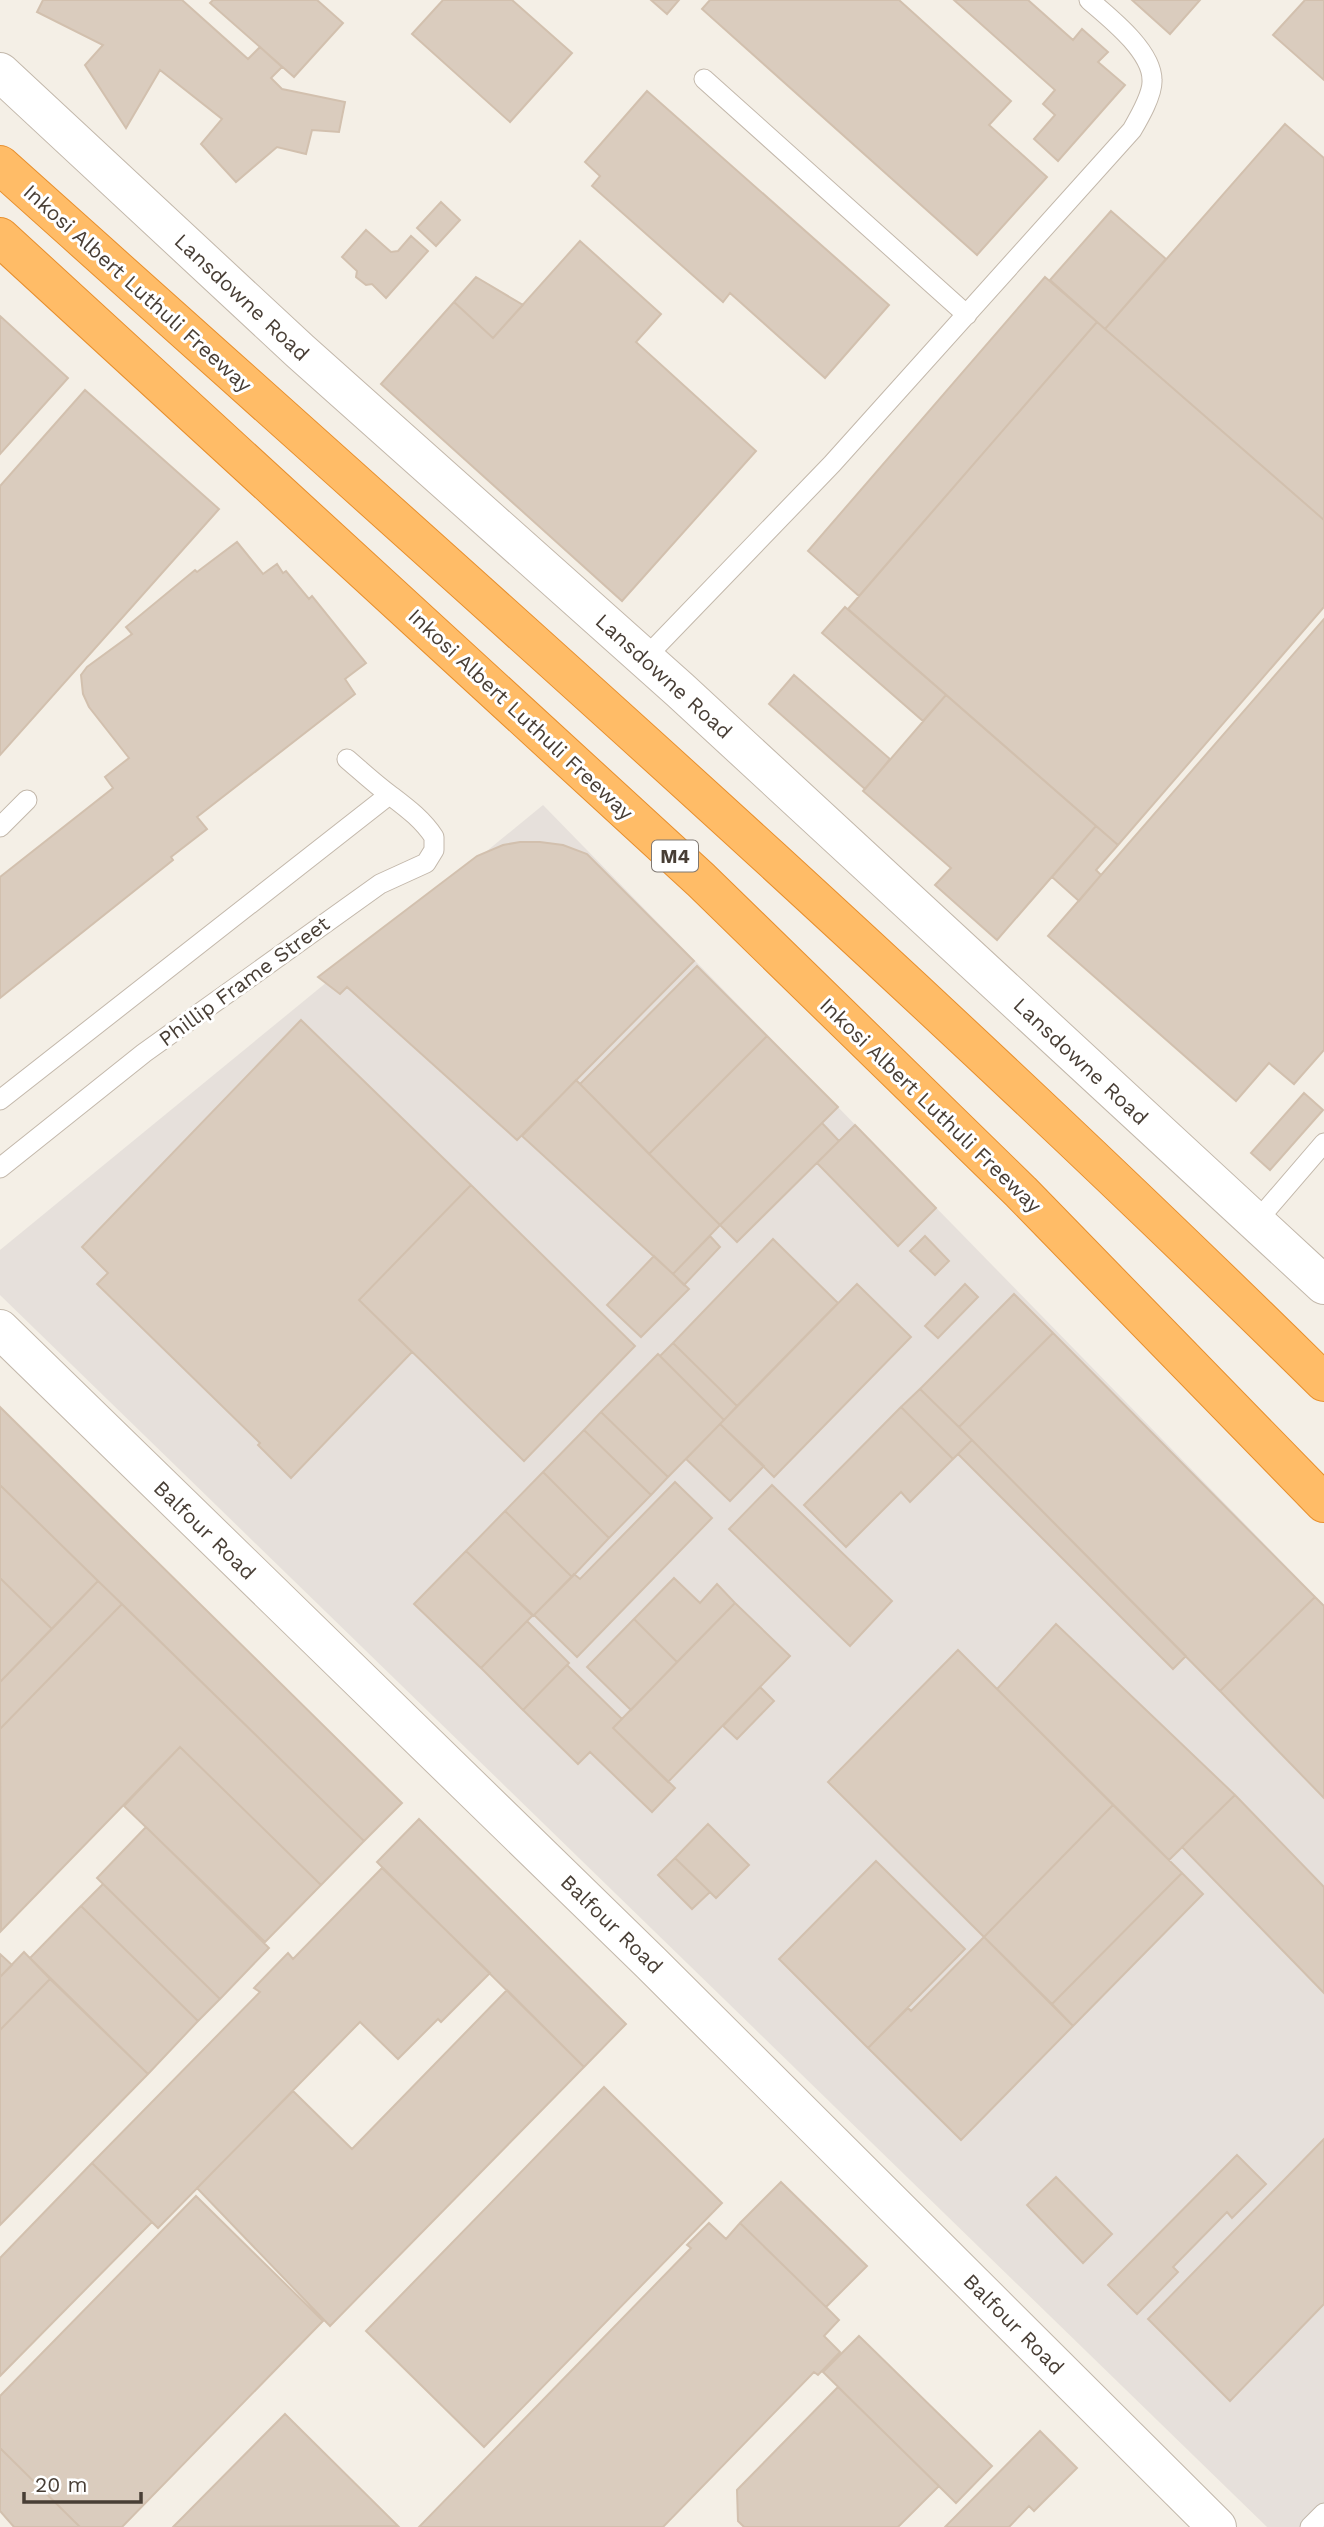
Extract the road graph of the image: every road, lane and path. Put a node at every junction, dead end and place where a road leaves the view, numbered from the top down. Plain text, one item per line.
1 (1089, 0) edge
2 (0, 72) edge
3 (704, 79) dead end
4 (0, 165) edge
5 (0, 237) edge
6 (967, 315) junction
7 (645, 658) junction
8 (347, 759) dead end
9 (389, 795) junction
10 (27, 800) dead end
11 (0, 827) edge
12 (0, 1100) edge
13 (1324, 1143) edge
14 (0, 1168) edge
15 (1256, 1222) junction
16 (1324, 1285) edge
17 (0, 1329) edge
18 (1324, 1382) edge
19 (1324, 1503) edge
20 (1324, 2513) edge
21 (1217, 2527) edge
22 (1310, 2527) edge

1 - 6 lane
2 - 7 street, Lansdowne Road
3 - 6 lane
4 - 18 highway, Inkosi Albert Luthuli Freeway
5 - 19 highway, Inkosi Albert Luthuli Freeway / M4
6 - 7 lane
7 - 15 street, Lansdowne Road
8 - 9 lane
9 - 12 lane
9 - 14 lane, Phillip Frame Street
10 - 11 lane
13 - 15 lane
15 - 16 street, Lansdowne Road
17 - 21 street, Balfour Road
20 - 22 lane

